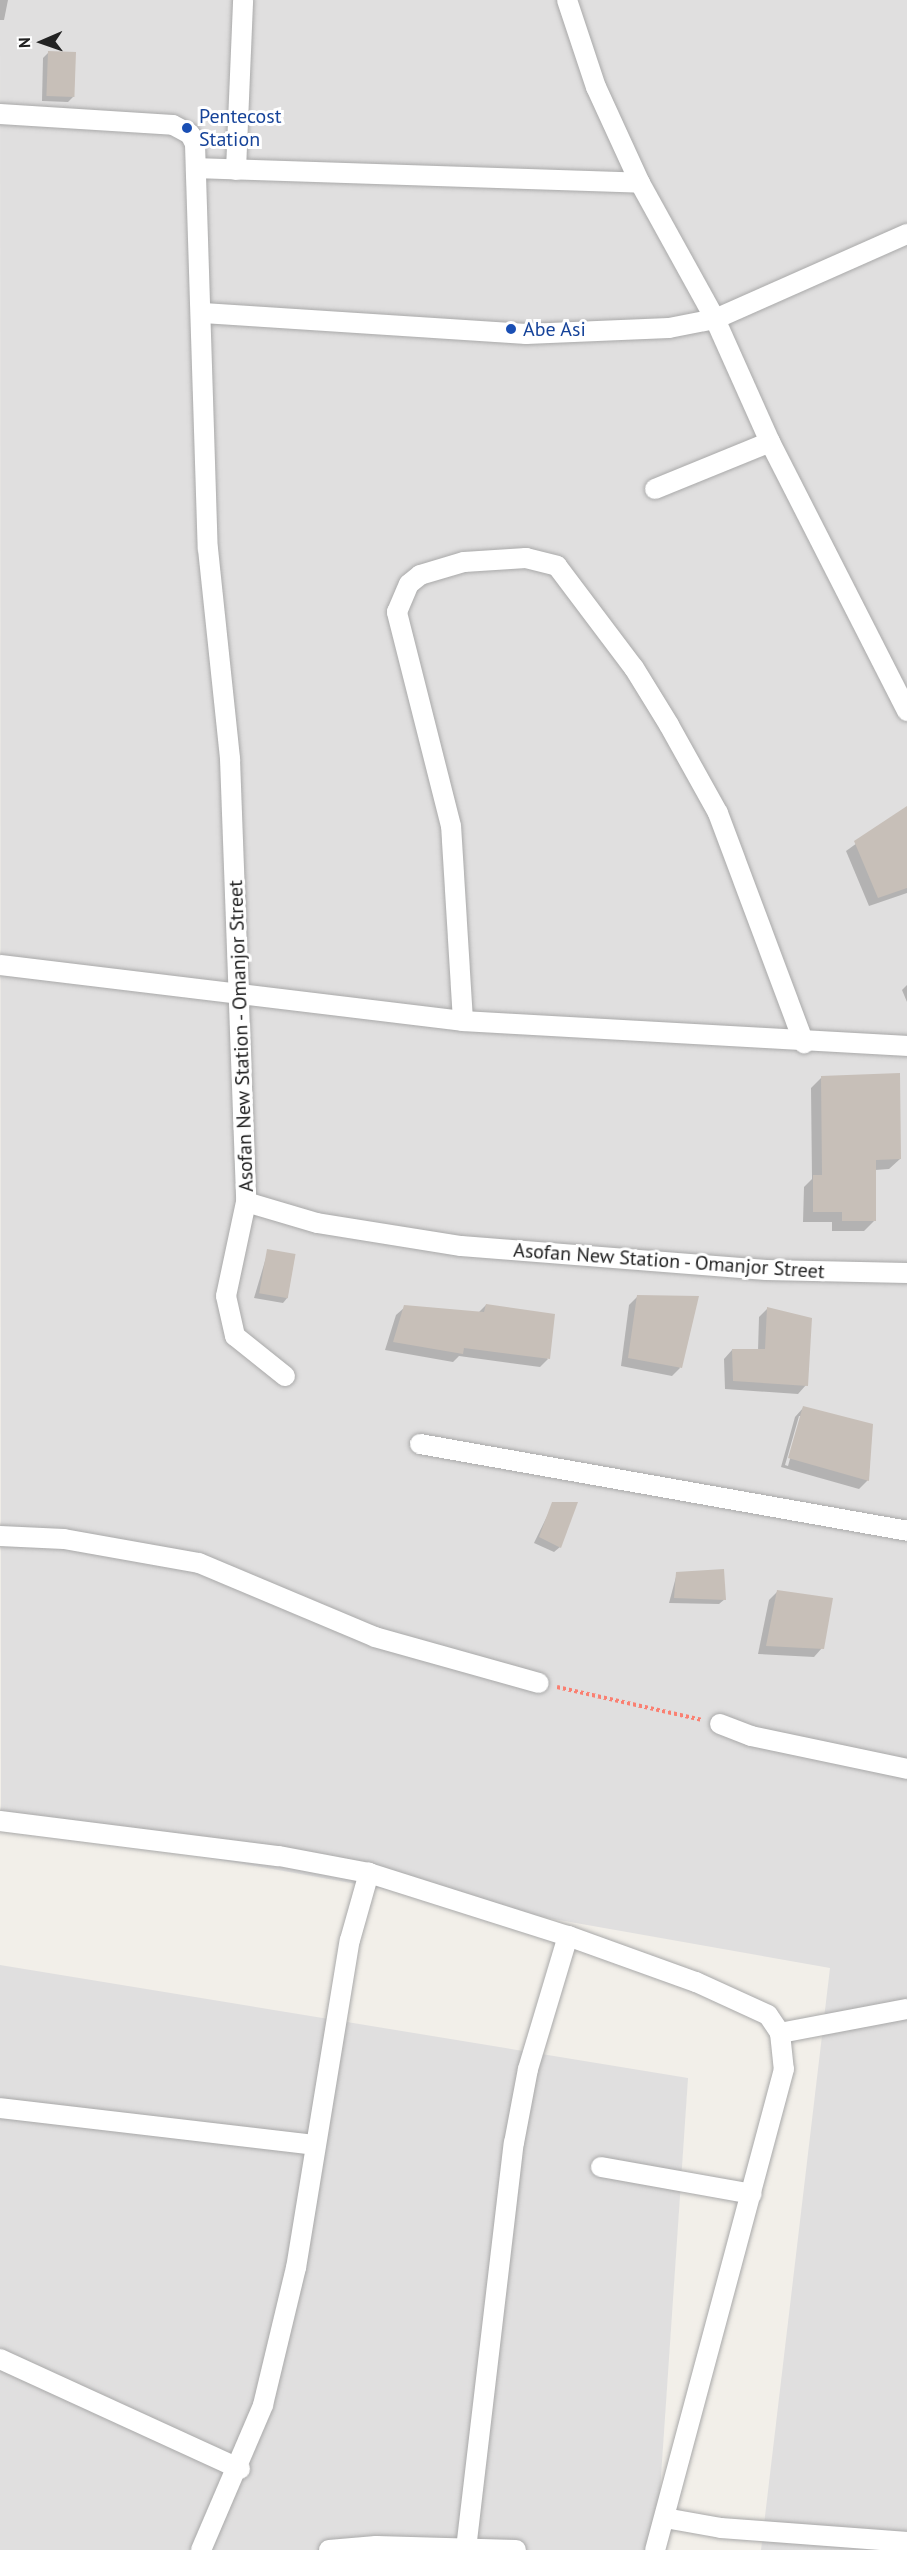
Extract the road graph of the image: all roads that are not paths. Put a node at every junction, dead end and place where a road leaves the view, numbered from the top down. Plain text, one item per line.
1 (243, 0) edge
2 (567, 0) edge
3 (0, 114) edge
4 (196, 168) junction
5 (236, 170) junction
6 (640, 183) junction
7 (907, 234) edge
8 (203, 313) junction
9 (716, 319) junction
10 (770, 442) junction
11 (655, 489) dead end
12 (907, 711) edge
13 (0, 965) edge
14 (242, 998) junction
15 (463, 1021) junction
16 (804, 1043) junction
17 (907, 1046) edge
18 (246, 1202) junction
19 (907, 1273) edge
20 (285, 1376) dead end
21 (420, 1444) dead end
22 (907, 1531) edge
23 (0, 1536) edge
24 (539, 1683) road end
25 (720, 1724) road end
26 (907, 1769) edge
27 (0, 1821) edge
28 (369, 1873) junction
29 (568, 1936) junction
30 (907, 2009) edge
31 (780, 2033) junction
32 (0, 2108) edge
33 (313, 2145) junction
34 (602, 2167) dead end
35 (752, 2194) junction
36 (0, 2359) edge
37 (240, 2469) junction
38 (665, 2518) junction
39 (907, 2542) edge
40 (466, 2549) edge
41 (201, 2550) edge
42 (329, 2550) edge
43 (516, 2550) edge
44 (655, 2550) edge

1 - 5 street
2 - 6 street
3 - 4 street, Asofan New Station - Omanjor Street
4 - 5 street
4 - 8 street, Asofan New Station - Omanjor Street
5 - 6 street
6 - 9 street
7 - 9 street
8 - 9 street
8 - 14 street, Asofan New Station - Omanjor Street
9 - 10 street
10 - 11 street
10 - 12 street
13 - 14 street
14 - 15 street
14 - 18 street, Asofan New Station - Omanjor Street
15 - 16 street
15 - 16 street
16 - 17 street
18 - 19 street, Asofan New Station - Omanjor Street
18 - 20 street
21 - 22 street
23 - 24 street
25 - 26 street
27 - 28 street
28 - 29 street
28 - 33 street
29 - 31 street
29 - 40 street
30 - 31 street
31 - 35 street
32 - 33 street
33 - 37 street
34 - 35 street
35 - 38 street
36 - 37 street
37 - 41 street
38 - 39 street
38 - 44 street
40 - 42 street
40 - 43 street

